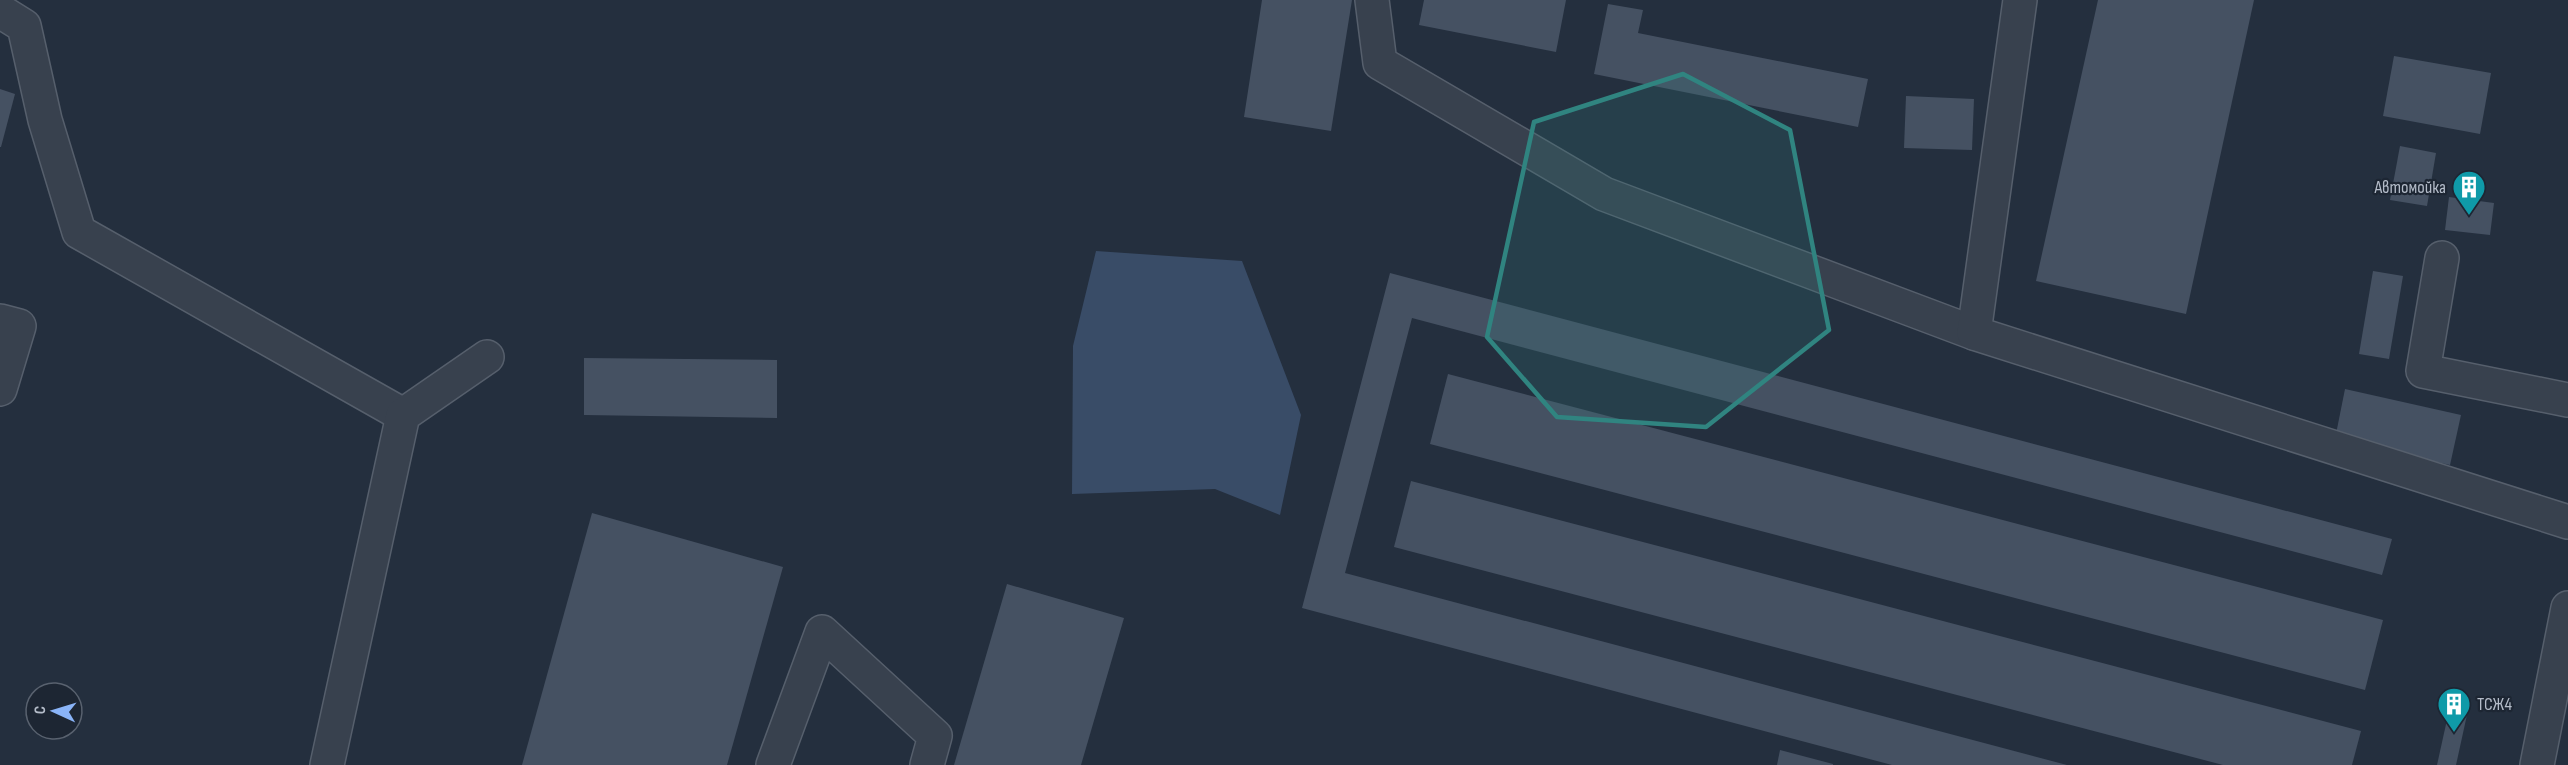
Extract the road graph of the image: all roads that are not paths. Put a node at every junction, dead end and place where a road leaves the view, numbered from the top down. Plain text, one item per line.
1 (1372, 0) edge
2 (2020, 0) edge
3 (0, 11) edge
4 (2442, 258) dead end
5 (0, 321) edge
6 (1974, 333) junction
7 (487, 357) dead end
8 (0, 389) edge
9 (2568, 400) edge
10 (403, 415) junction
11 (2568, 522) edge
12 (2568, 608) edge
13 (327, 765) edge
14 (773, 765) edge
15 (927, 765) edge
16 (2537, 765) edge

1 - 6 street
2 - 6 street
3 - 10 street
4 - 9 street
5 - 8 street
6 - 11 street
7 - 10 street
10 - 13 street
12 - 16 street
14 - 15 street

